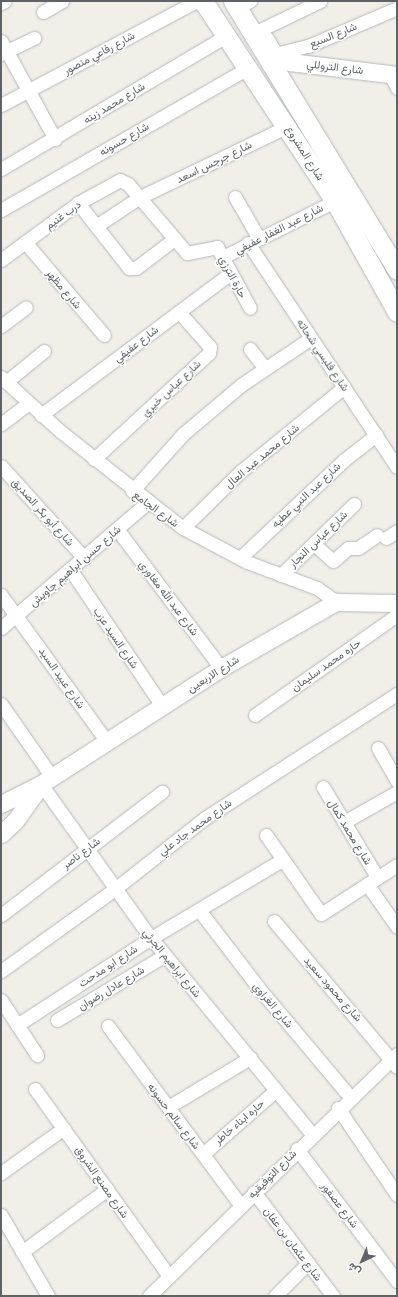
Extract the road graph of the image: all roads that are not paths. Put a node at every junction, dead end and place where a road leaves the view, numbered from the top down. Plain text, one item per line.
1 (6, 1) edge
2 (62, 1) edge
3 (197, 1) edge
4 (203, 1) edge
5 (320, 1) edge
6 (243, 2) edge
7 (1, 3) edge
8 (397, 8) edge
9 (43, 12) dead end
10 (260, 30) junction
11 (226, 36) junction
12 (34, 38) dead end
13 (3, 49) edge
14 (271, 55) junction
15 (248, 68) junction
16 (395, 79) edge
17 (28, 91) junction
18 (1, 105) edge
19 (288, 126) junction
20 (54, 139) junction
21 (1, 169) edge
22 (140, 197) junction
23 (235, 197) dead end
24 (335, 201) junction
25 (78, 203) junction
26 (1, 210) edge
27 (96, 226) junction
28 (174, 239) junction
29 (253, 240) junction
30 (25, 242) junction
31 (223, 257) junction
32 (1, 260) edge
33 (395, 262) edge
34 (231, 273) junction
35 (26, 307) dead end
36 (250, 308) dead end
37 (179, 312) junction
38 (397, 312) edge
39 (1, 326) edge
40 (104, 335) dead end
41 (311, 338) junction
42 (250, 349) dead end
43 (44, 351) dead end
44 (265, 368) junction
45 (4, 380) edge
46 (344, 387) junction
47 (28, 404) junction
48 (41, 415) junction
49 (1, 424) edge
50 (376, 435) junction
51 (94, 459) junction
52 (1, 466) edge
53 (397, 467) edge
54 (132, 491) junction
55 (148, 503) junction
56 (354, 504) dead end
57 (183, 528) junction
58 (117, 529) junction
59 (387, 535) edge
60 (314, 544) junction
61 (84, 558) junction
62 (240, 558) junction
63 (70, 569) junction
64 (281, 575) junction
65 (1, 594) edge
66 (336, 602) junction
67 (397, 603) edge
68 (18, 614) junction
69 (397, 614) edge
70 (1, 628) edge
71 (222, 668) junction
72 (397, 694) edge
73 (1, 704) edge
74 (162, 706) junction
75 (255, 715) dead end
76 (107, 742) junction
77 (378, 748) dead end
78 (47, 780) junction
79 (397, 781) edge
80 (323, 787) dead end
81 (162, 792) dead end
82 (397, 792) edge
83 (1, 804) edge
84 (344, 822) junction
85 (1, 834) edge
86 (266, 835) dead end
87 (88, 848) junction
88 (282, 860) junction
89 (397, 865) edge
90 (372, 880) junction
91 (116, 888) junction
92 (199, 910) junction
93 (1, 915) edge
94 (274, 921) dead end
95 (397, 927) edge
96 (151, 938) junction
97 (165, 955) junction
98 (1, 971) edge
99 (1, 1000) edge
100 (56, 1020) dead end
101 (17, 1025) junction
102 (108, 1026) dead end
103 (37, 1055) dead end
104 (250, 1058) junction
105 (395, 1060) edge
106 (36, 1089) dead end
107 (276, 1090) junction
108 (350, 1097) junction
109 (168, 1107) junction
110 (338, 1108) junction
111 (64, 1128) junction
112 (312, 1134) junction
113 (297, 1149) junction
114 (203, 1154) junction
115 (2, 1172) edge
116 (106, 1189) junction
117 (254, 1192) junction
118 (397, 1195) edge
119 (241, 1206) junction
120 (1, 1215) edge
121 (22, 1252) junction
122 (308, 1263) junction
123 (169, 1276) junction
124 (397, 1281) edge
125 (48, 1296) edge
126 (149, 1296) edge
127 (275, 1296) edge
128 (333, 1296) edge

1 - 7 street
2 - 9 street
3 - 17 street, شارع رفاعي منصور
4 - 11 main road, شارع المشروع
5 - 10 street
6 - 10 street, شارع المشروع
6 - 14 main road
8 - 14 street, شارع السبع
10 - 14 street, شارع المشروع
11 - 15 main road, شارع المشروع
11 - 20 street, شارع محمد زينه
12 - 13 street
13 - 17 street
14 - 16 street, شارع التروللي
14 - 33 main road, شارع المشروع
15 - 19 main road, شارع المشروع
15 - 26 street, شارع حسونه
17 - 18 street, شارع رفاعي منصور
17 - 20 street
19 - 22 street, شارع جرجس اسعد
19 - 24 main road, شارع المشروع
20 - 21 street, شارع محمد زينه
22 - 25 street, درب غنيم
22 - 27 street, شارع جرجس اسعد
22 - 28 street
23 - 29 street, شارع فلبسي شحاته
24 - 29 street, شارع عبد الغفار عفيفي
24 - 38 main road, شارع المشروع
25 - 27 street
25 - 30 street, درب غنيم
27 - 28 street
28 - 31 street, حارة الترزي
29 - 31 street, شارع عبد الغفار عفيفي
29 - 41 street, شارع فلبسي شحاته
30 - 32 street, درب غنيم
30 - 40 street, شارع مظهر
31 - 34 street, حارة الترزي
34 - 36 street, حارة الترزي
34 - 37 street, شارع عفيفي
35 - 39 street
37 - 48 street, شارع عفيفي
37 - 51 street, شارع عباس خيري
41 - 44 street
41 - 46 street, شارع فلبسي شحاته
42 - 44 street
43 - 45 street
44 - 54 street
45 - 47 street, شارع الجامع
46 - 50 street, شارع فلبسي شحاته
46 - 57 street, شارع محمد عبد العال
47 - 48 street, شارع الجامع
47 - 49 street
48 - 51 street, شارع الجامع
50 - 53 street, شارع فلبسي شحاته
50 - 62 street, شارع عبد النبي عطيه
51 - 54 street, شارع الجامع
52 - 61 street, شارع أبو بكر الصديق
54 - 55 street, شارع الجامع
55 - 57 street, شارع الجامع
55 - 58 street, شارع حسن ابراهيم جاويش
56 - 60 street, شارع عباس النجار
57 - 62 street, شارع الجامع
58 - 61 street, شارع حسن ابراهيم جاويش
58 - 71 street, شارع عبد الله مغاوري
59 - 60 street
60 - 64 street, شارع عباس النجار
61 - 63 street, شارع حسن ابراهيم جاويش
62 - 64 street, شارع الجامع
63 - 68 street, شارع حسن ابراهيم جاويش
63 - 74 street, شارع السيد عزب
64 - 66 street, شارع الجامع
65 - 68 street, شارع عبيد السيد
66 - 67 street
66 - 71 street, شارع الاربعين
68 - 70 street, شارع حسن ابراهيم جاويش
68 - 76 street, شارع عبيد السيد
69 - 75 street, حاره محمد سليمان
71 - 74 street, شارع الاربعين
72 - 91 street, شارع محمد جاد علي
73 - 78 street, شارع ابراهيم الجرئي
74 - 76 street, شارع الاربعين
76 - 78 street, شارع الاربعين
77 - 79 street
78 - 83 street, شارع الاربعين
78 - 85 street, شارع الاربعين
78 - 87 street, شارع ابراهيم الجرئي
80 - 84 street, شارع محمد كمال
81 - 87 street, شارع ناصر
82 - 84 street
84 - 90 street, شارع محمد كمال
86 - 88 street
87 - 91 street, شارع ابراهيم الجرئي
87 - 93 street, شارع ناصر
88 - 90 street
88 - 92 street, شارع ابو مدحت
89 - 90 street
90 - 95 street, شارع محمد كمال
91 - 96 street, شارع ابراهيم الجرئي
91 - 98 street, شارع محمد جاد علي
92 - 96 street, شارع ابو مدحت
92 - 108 street, شارع الغراوي
94 - 105 street, شارع محمود سعيد
96 - 97 street, شارع ابراهيم الجرئي
96 - 101 street, شارع ابو مدحت
97 - 100 street, شارع عادل رضوان
97 - 104 street, شارع ابراهيم الجرئي
99 - 101 street
101 - 103 street
102 - 109 street, شارع سالم حسونه
104 - 107 street, شارع ابراهيم الجرئي
104 - 109 street
105 - 108 street, شارع التوفيقيه
106 - 111 street, شارع مصنع الشروق
107 - 112 street, شارع ابراهيم الجرئي
107 - 114 street, حاره ابناء خاطر
108 - 110 street, شارع التوفيقيه
109 - 114 street, شارع سالم حسونه
110 - 112 street, شارع التوفيقيه
110 - 118 street
111 - 115 street
111 - 116 street, شارع مصنع الشروق
112 - 113 street, شارع التوفيقيه
113 - 117 street, شارع التوفيقيه
113 - 124 street, شارع عصفور
114 - 119 street, شارع سالم حسونه
116 - 121 street
116 - 123 street, شارع مصنع الشروق
117 - 119 street, شارع التوفيقيه
117 - 122 street, شارع عثمان بن عفان
119 - 123 street, شارع التوفيقيه
120 - 121 street
121 - 125 street
122 - 127 street
122 - 128 street, شارع عثمان بن عفان
123 - 126 street, شارع التوفيقيه

